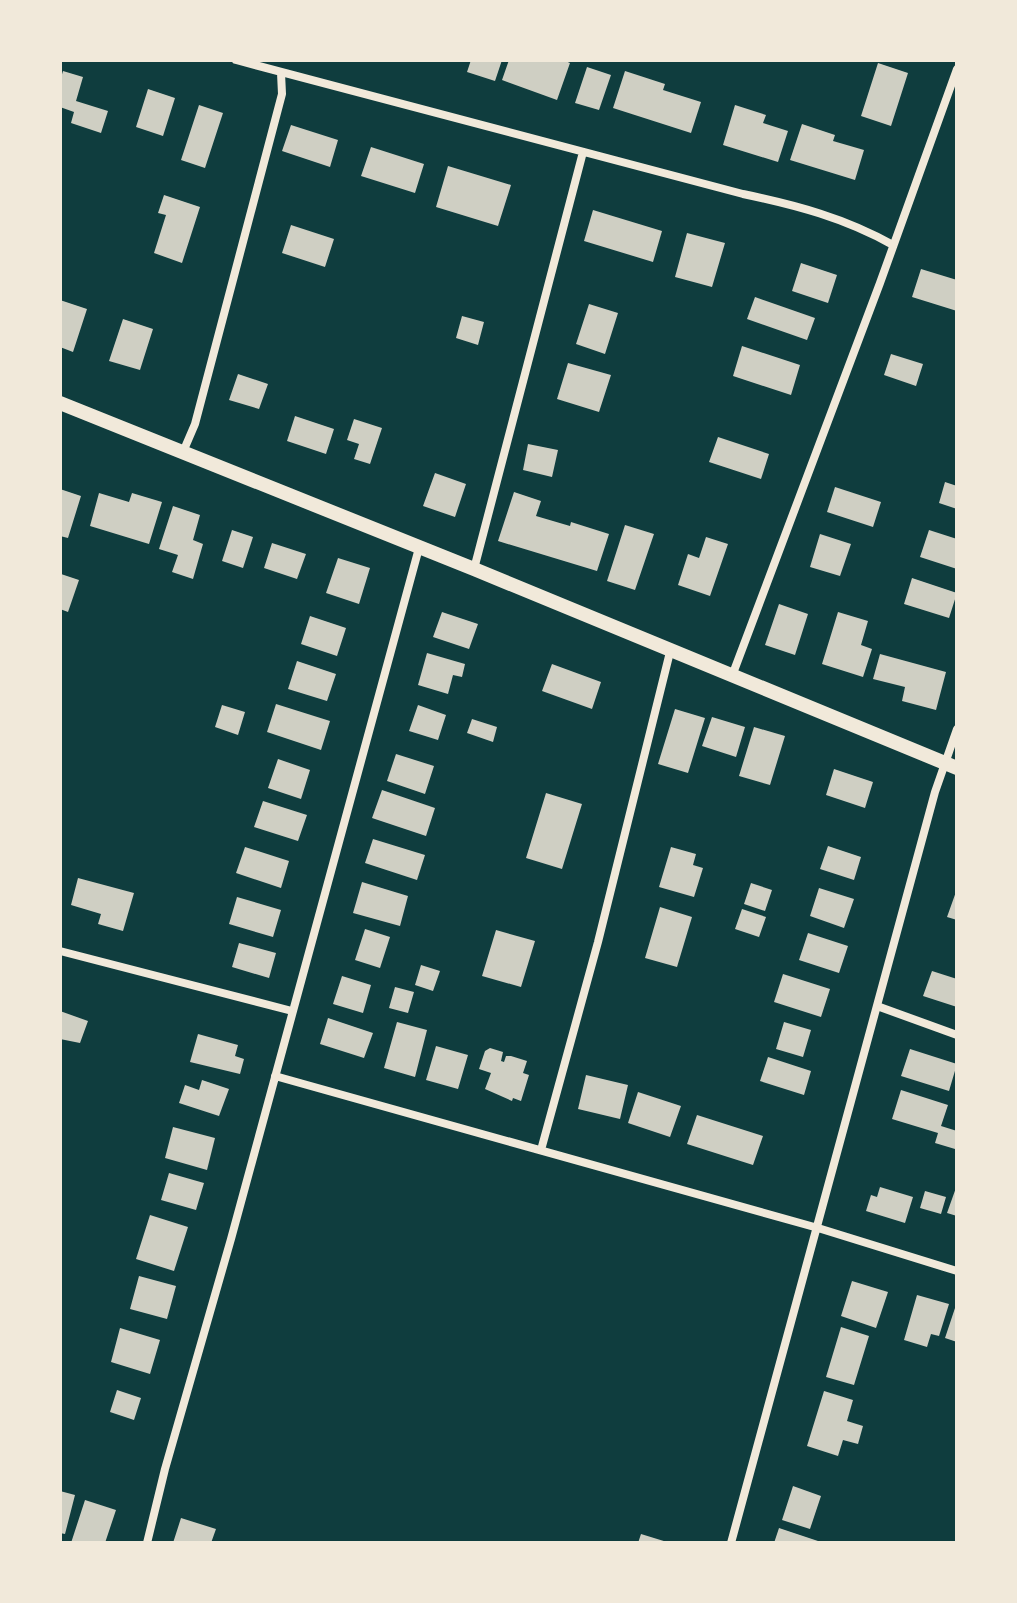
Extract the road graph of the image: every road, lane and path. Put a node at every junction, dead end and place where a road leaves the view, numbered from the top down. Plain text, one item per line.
1 (236, 60) edge
2 (957, 69) edge
3 (281, 73) junction
4 (583, 152) junction
5 (893, 245) junction
6 (60, 403) edge
7 (183, 452) junction
8 (419, 548) junction
9 (474, 569) junction
10 (670, 652) junction
11 (731, 677) junction
12 (957, 729) edge
13 (951, 765) edge
14 (60, 951) edge
15 (877, 1006) junction
16 (292, 1011) junction
17 (957, 1035) edge
18 (275, 1076) junction
19 (541, 1150) junction
20 (818, 1228) junction
21 (957, 1271) edge
22 (147, 1543) edge
23 (731, 1543) edge

1 - 3 street
2 - 5 street
3 - 4 street
3 - 7 street
4 - 5 street
4 - 9 street
5 - 11 street
6 - 7 street
7 - 8 street
8 - 9 street
8 - 16 street
9 - 10 street
10 - 11 street
10 - 19 street
11 - 13 street
12 - 13 street
13 - 15 street
14 - 16 street
15 - 17 street
15 - 20 street
16 - 18 street
18 - 19 street
18 - 22 street
19 - 20 street
20 - 21 street
20 - 23 street

